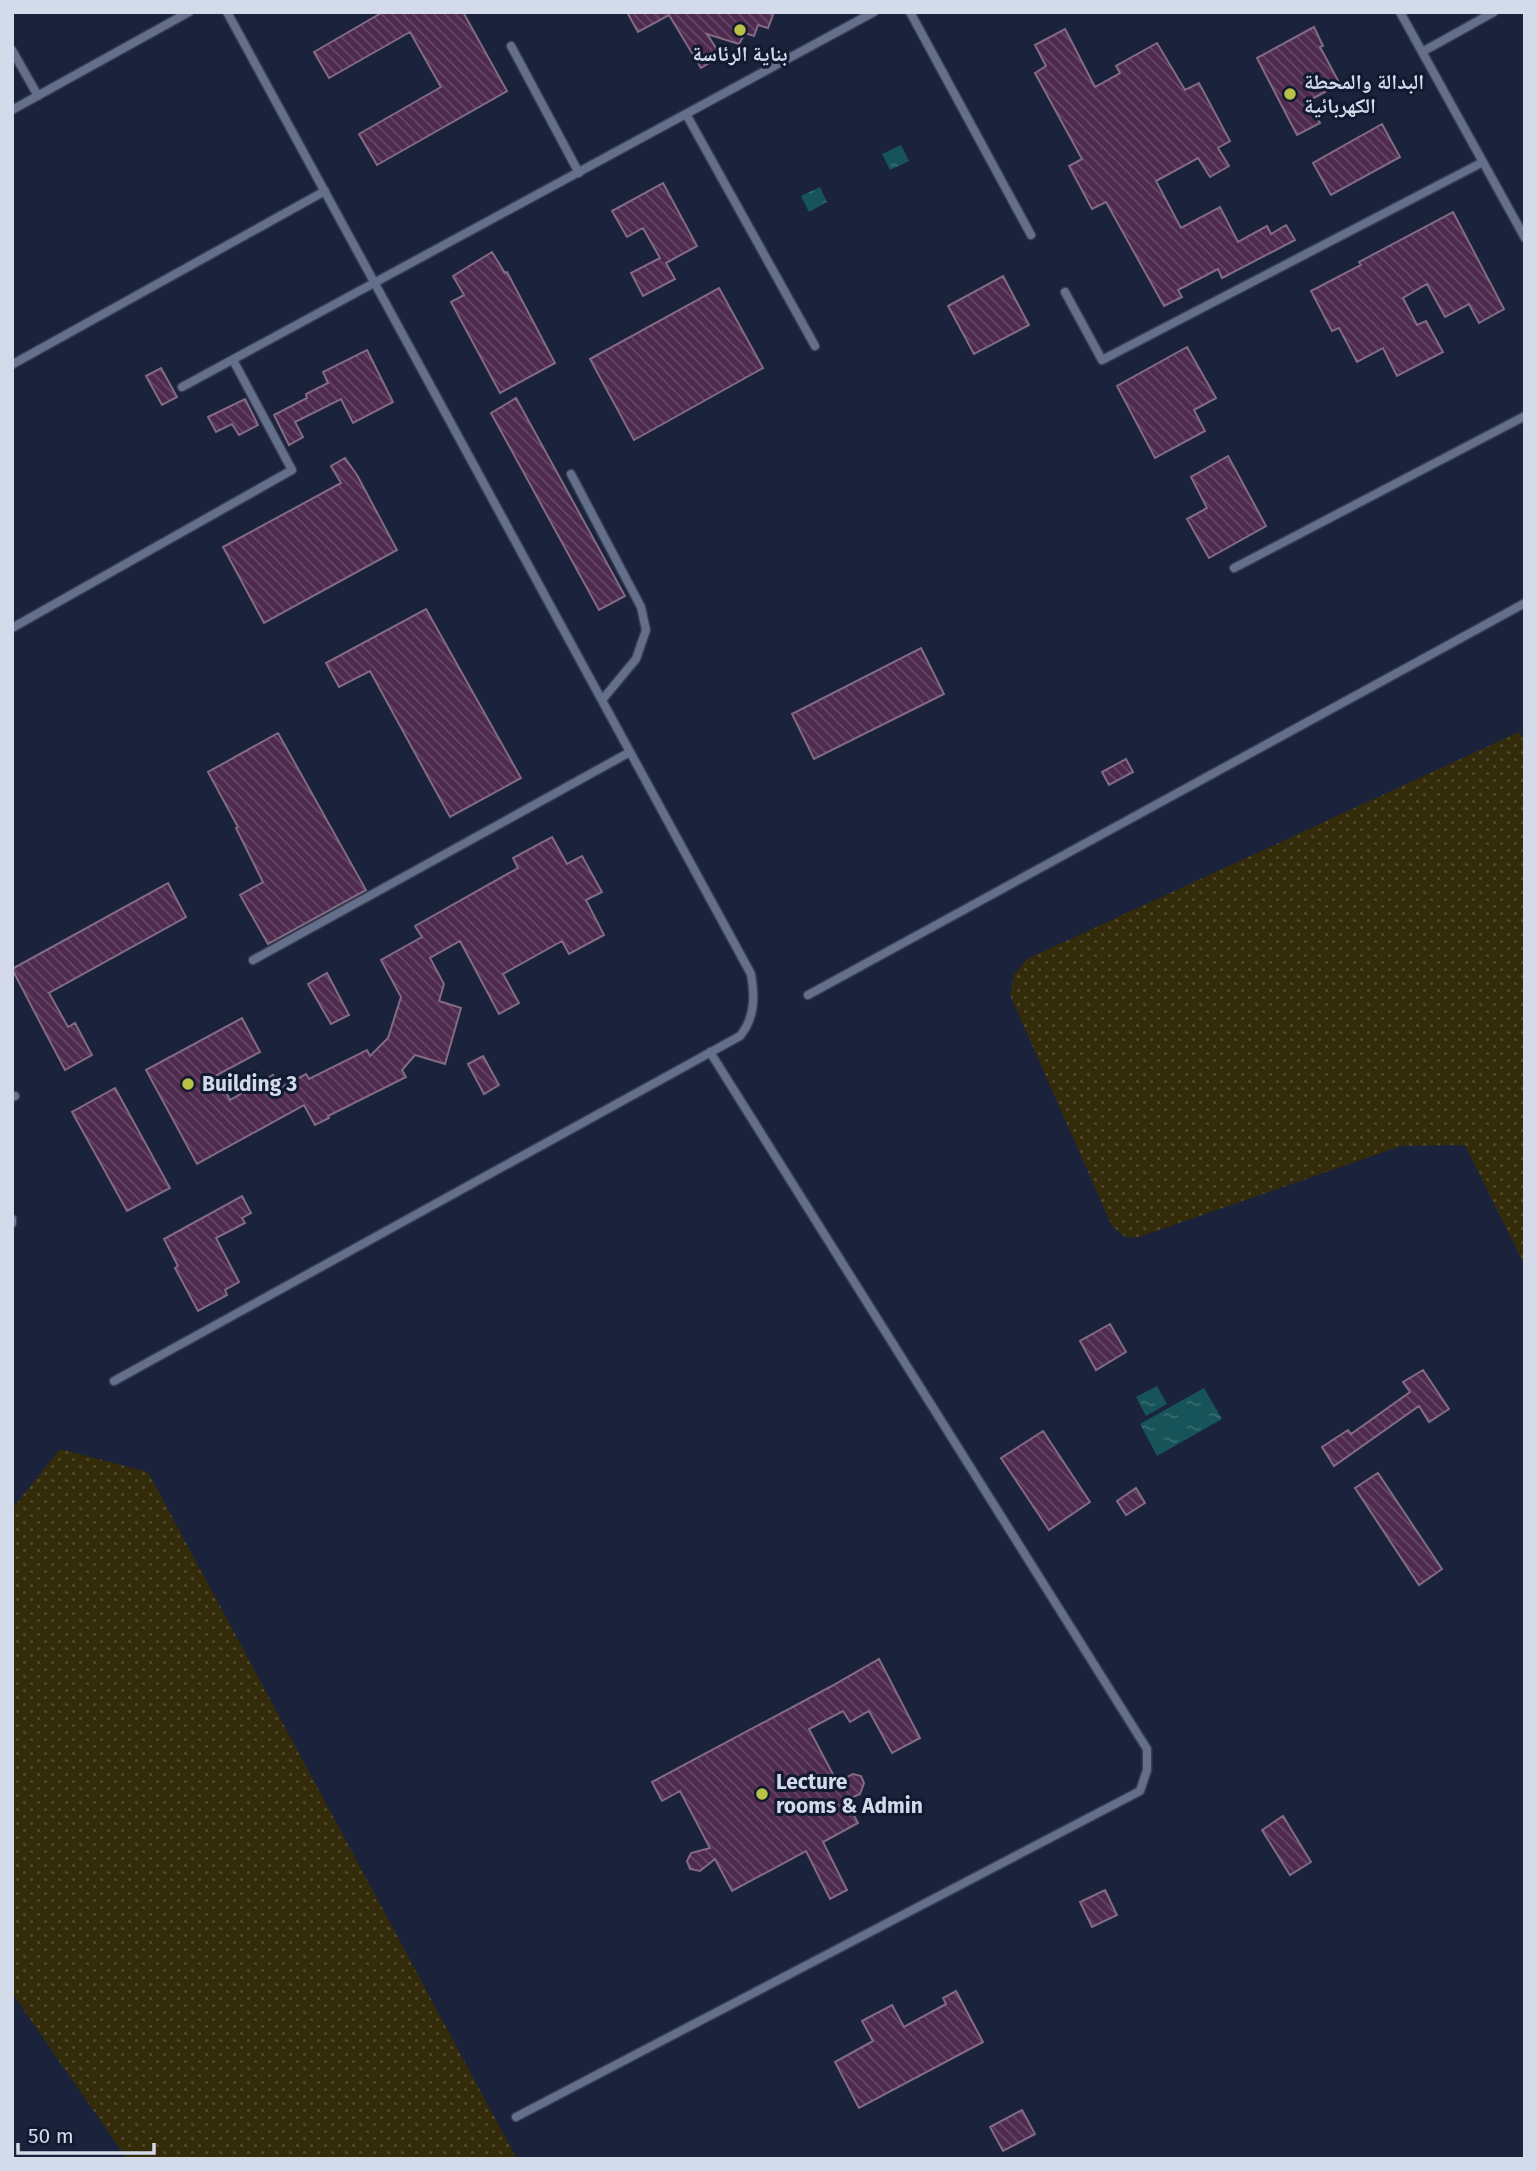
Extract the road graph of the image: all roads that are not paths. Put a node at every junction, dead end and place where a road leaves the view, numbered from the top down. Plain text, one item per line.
1 (189, 12) edge
2 (227, 12) edge
3 (874, 12) edge
4 (910, 12) edge
5 (1400, 12) edge
6 (1494, 12) edge
7 (511, 46) dead end
8 (12, 50) edge
9 (1422, 52) junction
10 (38, 96) junction
11 (12, 110) edge
12 (687, 114) junction
13 (1483, 162) junction
14 (579, 173) junction
15 (325, 191) junction
16 (1031, 234) dead end
17 (1525, 238) edge
18 (375, 284) junction
19 (1065, 292) dead end
20 (815, 346) dead end
21 (233, 360) junction
22 (13, 364) edge
23 (182, 387) dead end
24 (1525, 416) edge
25 (571, 474) dead end
26 (1234, 568) dead end
27 (1525, 603) edge
28 (12, 628) edge
29 (602, 700) junction
30 (631, 752) junction
31 (253, 960) dead end
32 (808, 995) dead end
33 (710, 1052) junction
34 (114, 1381) dead end
35 (516, 2117) dead end

1 - 10 lane
2 - 15 lane
3 - 12 lane
4 - 16 lane
5 - 9 lane
6 - 9 lane
7 - 14 lane
8 - 10 lane
9 - 13 lane
10 - 11 lane
12 - 14 lane
12 - 20 lane
13 - 17 lane
13 - 19 lane
14 - 18 lane
15 - 18 lane
15 - 22 lane
18 - 21 lane
18 - 29 lane
21 - 23 lane
21 - 28 lane
24 - 26 lane
25 - 29 lane
27 - 32 lane
29 - 30 lane
30 - 31 lane
30 - 33 lane
33 - 34 lane
33 - 35 lane

